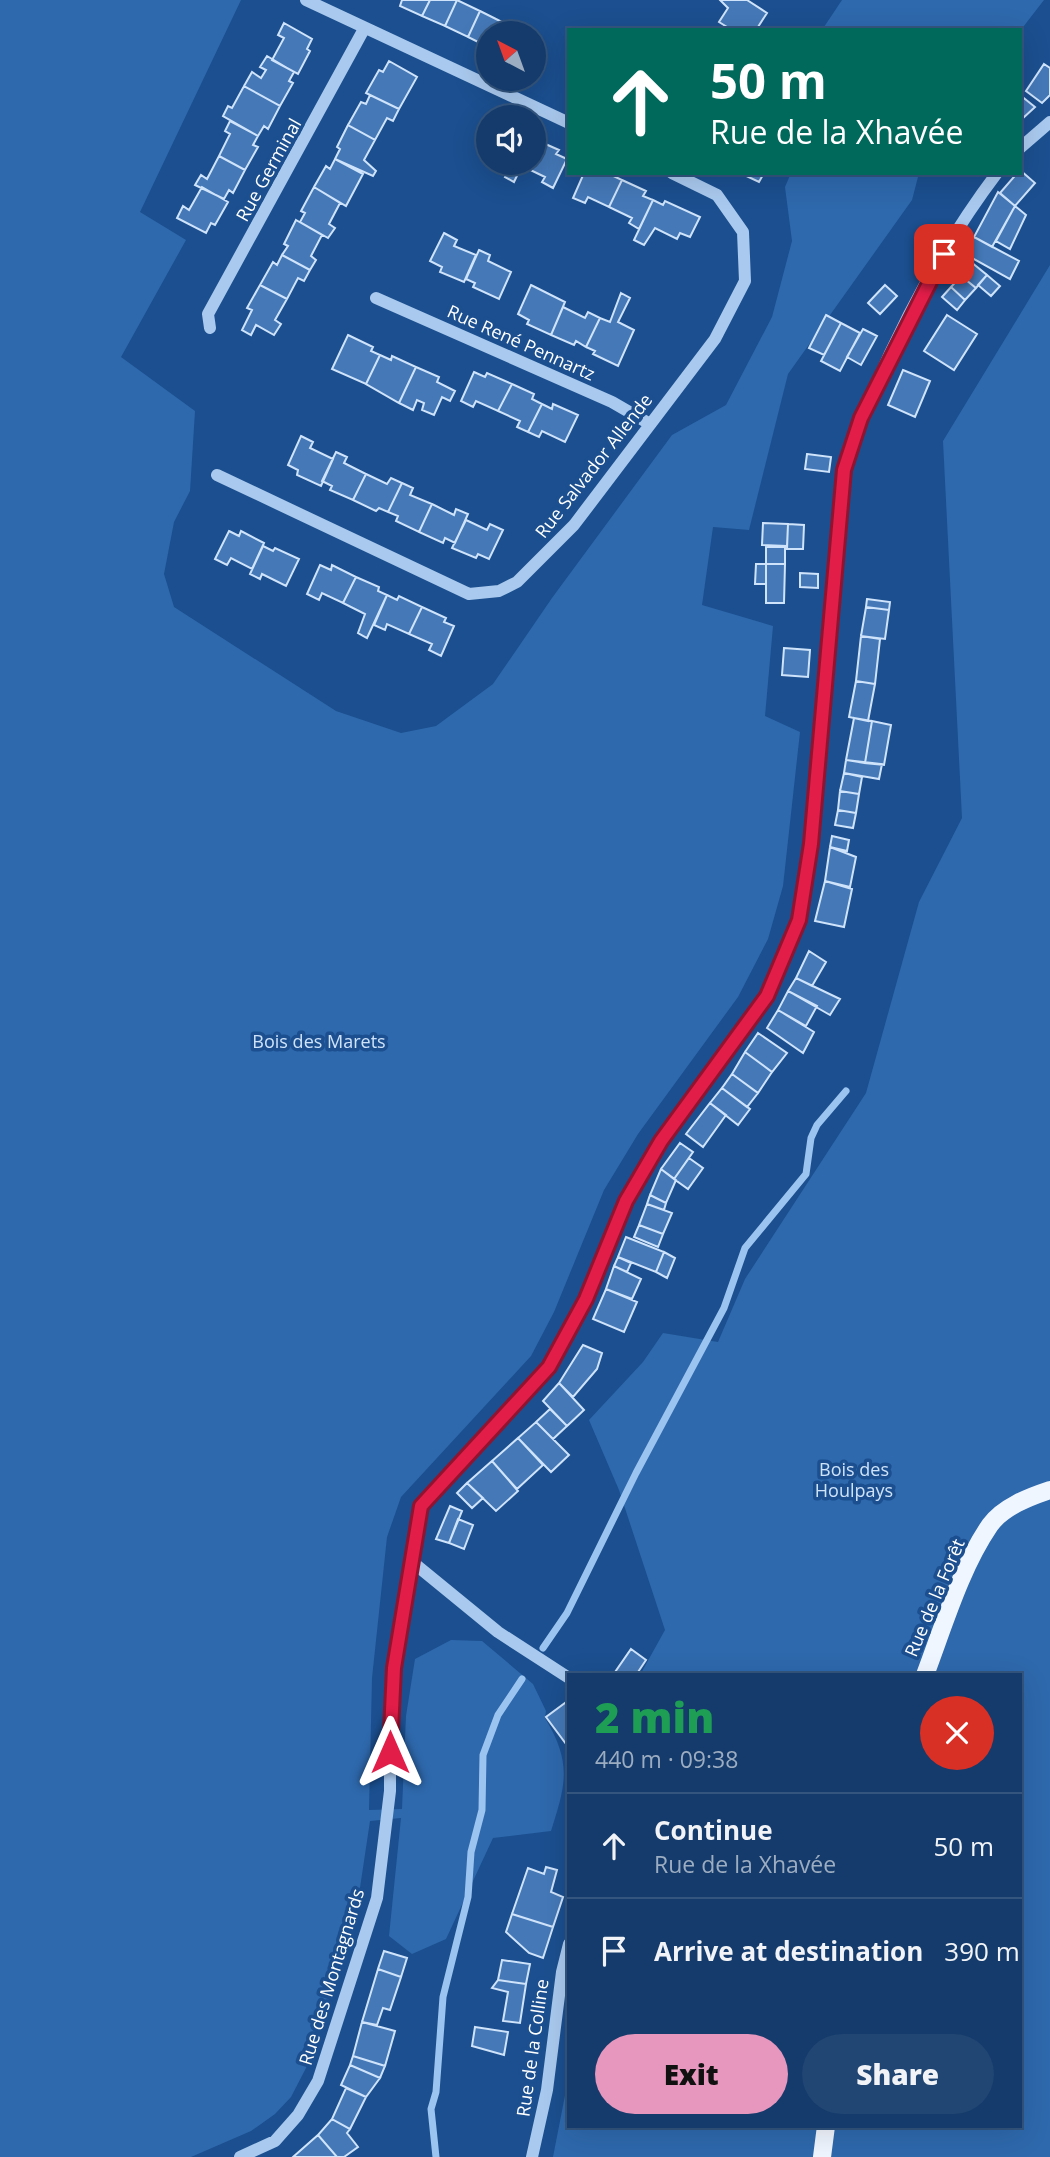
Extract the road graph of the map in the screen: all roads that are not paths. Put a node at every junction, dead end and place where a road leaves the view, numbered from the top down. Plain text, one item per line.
1 (306, 0) edge
2 (364, 29) junction
3 (567, 122) edge
4 (1050, 122) edge
5 (1022, 146) edge
6 (676, 175) edge
7 (996, 175) edge
8 (376, 298) dead end
9 (210, 328) dead end
10 (650, 424) junction
11 (216, 475) dead end
12 (1050, 1490) edge
13 (410, 1560) junction
14 (926, 1673) edge
15 (567, 1677) edge
16 (567, 1952) edge
17 (827, 2128) edge
18 (275, 2141) junction
19 (240, 2157) edge
20 (265, 2157) edge
21 (532, 2157) edge
22 (822, 2157) edge

1 - 2 street
2 - 3 street
2 - 9 street, Rue Germinal
4 - 5 street
6 - 10 street, Rue Salvador Allende
7 - 13 street, Rue des Montagnards
8 - 10 street, Rue René Pennartz
10 - 11 street, Rue Salvador Allende
12 - 14 main road, Rue de la Forêt
13 - 15 street
13 - 18 street, Rue des Montagnards
16 - 21 street, Rue de la Colline
17 - 22 main road
18 - 19 street, Rue des Montagnards
18 - 20 street, Rue des Montagnards

